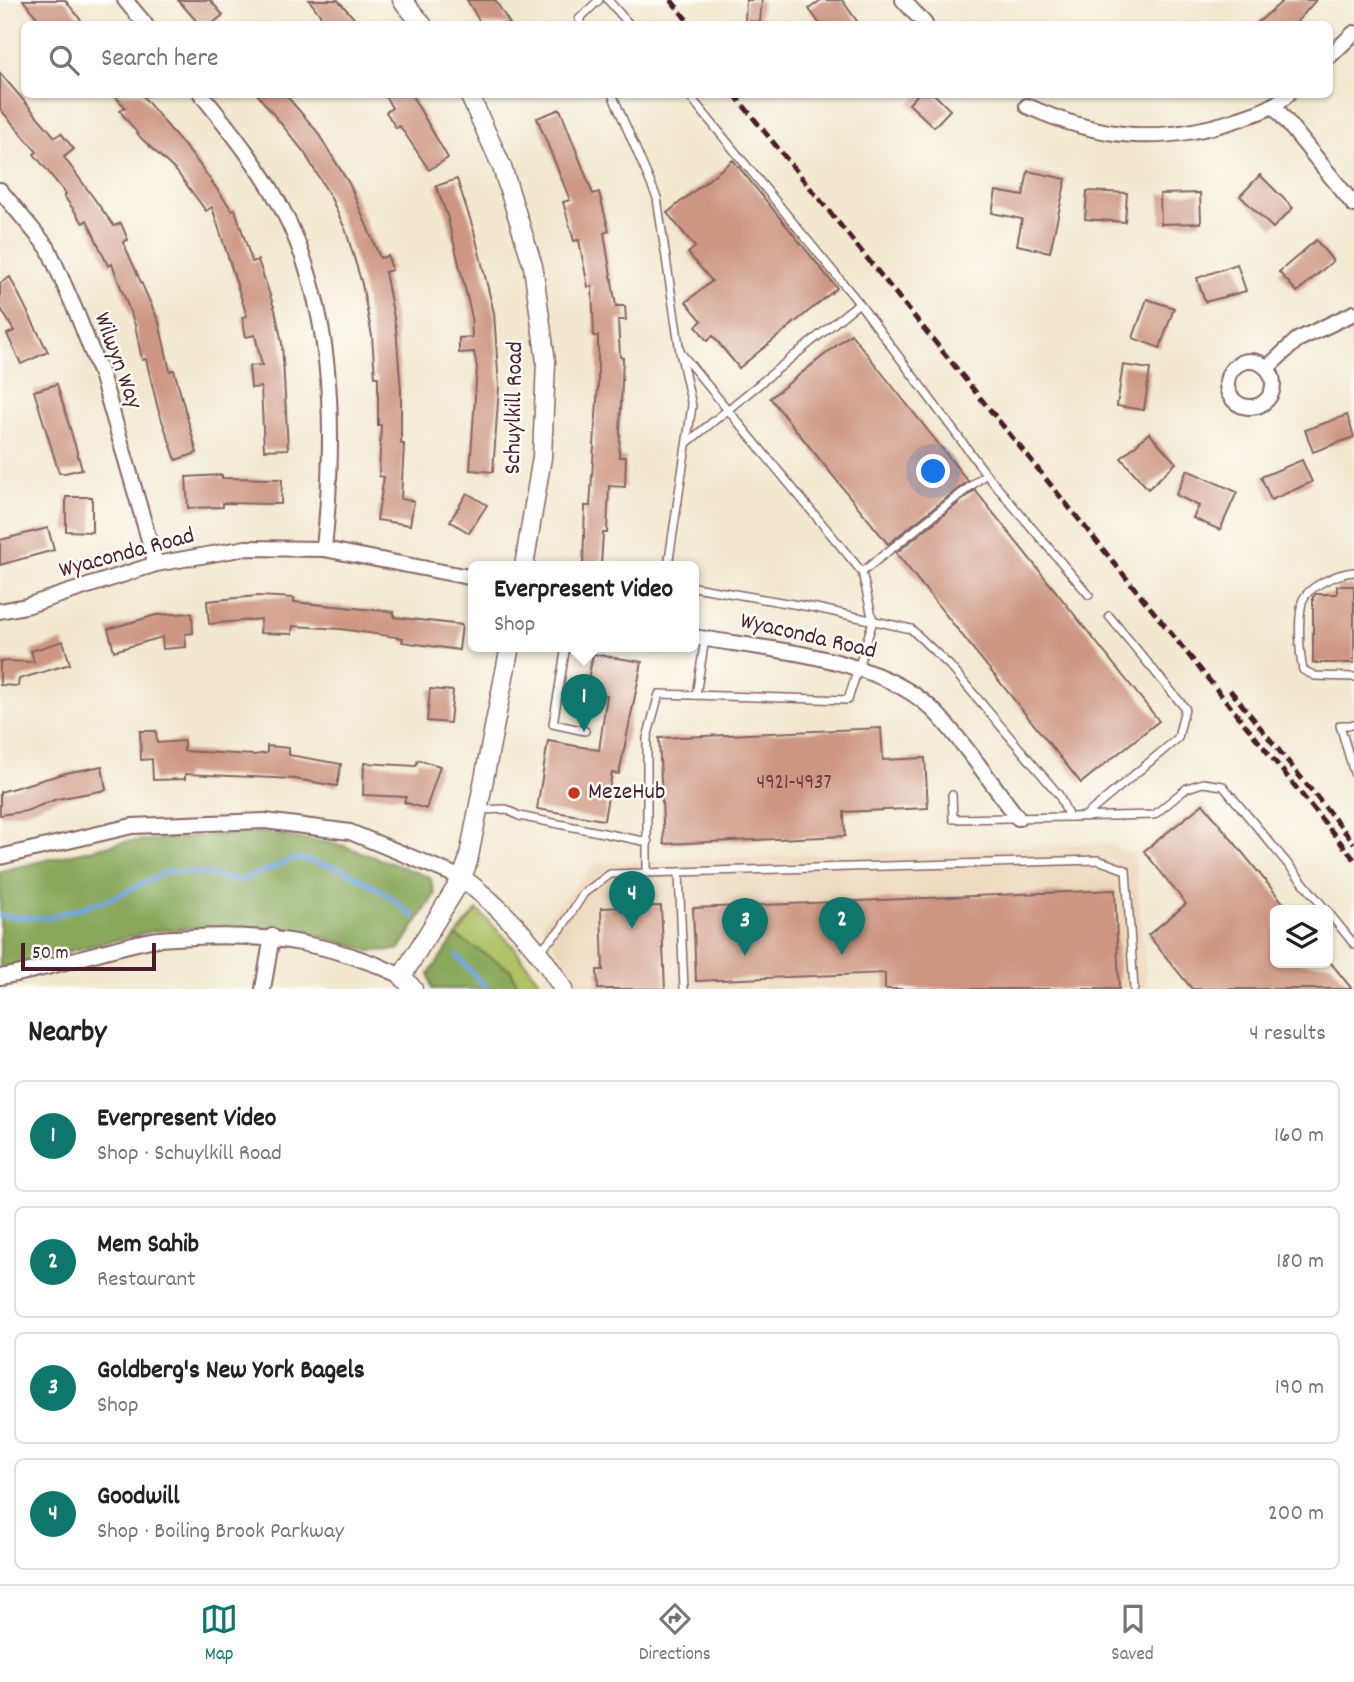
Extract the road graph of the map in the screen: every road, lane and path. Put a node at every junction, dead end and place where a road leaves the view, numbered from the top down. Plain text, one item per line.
1 (125, 0) edge
2 (402, 0) edge
3 (599, 0) edge
4 (608, 0) edge
5 (903, 0) edge
6 (142, 21) edge
7 (420, 21) edge
8 (580, 21) edge
9 (626, 21) edge
10 (922, 21) edge
11 (1354, 33) edge
12 (1333, 53) edge
13 (204, 98) edge
14 (471, 98) edge
15 (614, 98) edge
16 (691, 98) edge
17 (1284, 98) edge
18 (1027, 106) dead end
19 (1275, 107) junction
20 (0, 190) edge
21 (1354, 205) edge
22 (859, 303) junction
23 (1354, 313) edge
24 (680, 352) junction
25 (1267, 368) dead end
26 (727, 410) junction
27 (688, 442) junction
28 (986, 474) junction
29 (324, 549) junction
30 (525, 561) edge
31 (669, 561) edge
32 (156, 564) junction
33 (862, 572) junction
34 (1354, 572) edge
35 (468, 577) edge
36 (699, 588) edge
37 (1089, 595) dead end
38 (0, 611) edge
39 (1109, 616) dead end
40 (873, 621) junction
41 (700, 638) edge
42 (509, 652) edge
43 (565, 652) edge
44 (860, 667) junction
45 (1354, 677) edge
46 (696, 695) junction
47 (1354, 725) edge
48 (585, 731) dead end
49 (1354, 772) edge
50 (952, 795) dead end
51 (479, 810) junction
52 (1084, 816) junction
53 (1069, 817) junction
54 (1018, 818) junction
55 (648, 842) junction
56 (0, 857) edge
57 (648, 873) junction
58 (680, 873) junction
59 (462, 878) junction
60 (1322, 905) edge
61 (1333, 918) edge
62 (272, 936) junction
63 (1354, 944) edge
64 (538, 952) junction
65 (0, 977) edge
66 (408, 982) edge
67 (264, 989) edge
68 (563, 989) edge
69 (684, 989) edge
70 (1134, 989) edge

1 - 6 street
2 - 7 street
3 - 8 lane
4 - 9 lane
5 - 10 street
11 - 12 street
13 - 29 street
14 - 30 street, Schuylkill Road
15 - 24 lane
16 - 22 lane
17 - 19 street
18 - 19 street
19 - 21 street
20 - 32 street, Wilwyn Way
22 - 26 lane
22 - 28 lane
23 - 25 street
24 - 26 lane
24 - 27 lane
26 - 27 lane
26 - 33 lane
27 - 31 lane
28 - 33 lane
28 - 37 lane
29 - 32 street, Wyaconda Road
29 - 35 street, Wyaconda Road
32 - 38 street, Wyaconda Road
33 - 40 lane
34 - 45 lane
36 - 40 lane
39 - 52 lane
40 - 44 lane
40 - 53 lane
41 - 44 street, Wyaconda Road
41 - 46 lane
42 - 51 street
43 - 48 lane
44 - 46 lane
44 - 54 street, Wyaconda Road
46 - 55 lane
47 - 49 lane
50 - 54 lane
51 - 55 lane
51 - 59 street
52 - 53 lane
52 - 60 lane
53 - 54 lane
55 - 57 lane
56 - 59 street
57 - 58 lane
57 - 64 lane
58 - 69 lane
58 - 70 lane
59 - 64 street
59 - 66 street
61 - 63 lane
62 - 65 street
62 - 66 street
62 - 67 street
64 - 68 street

